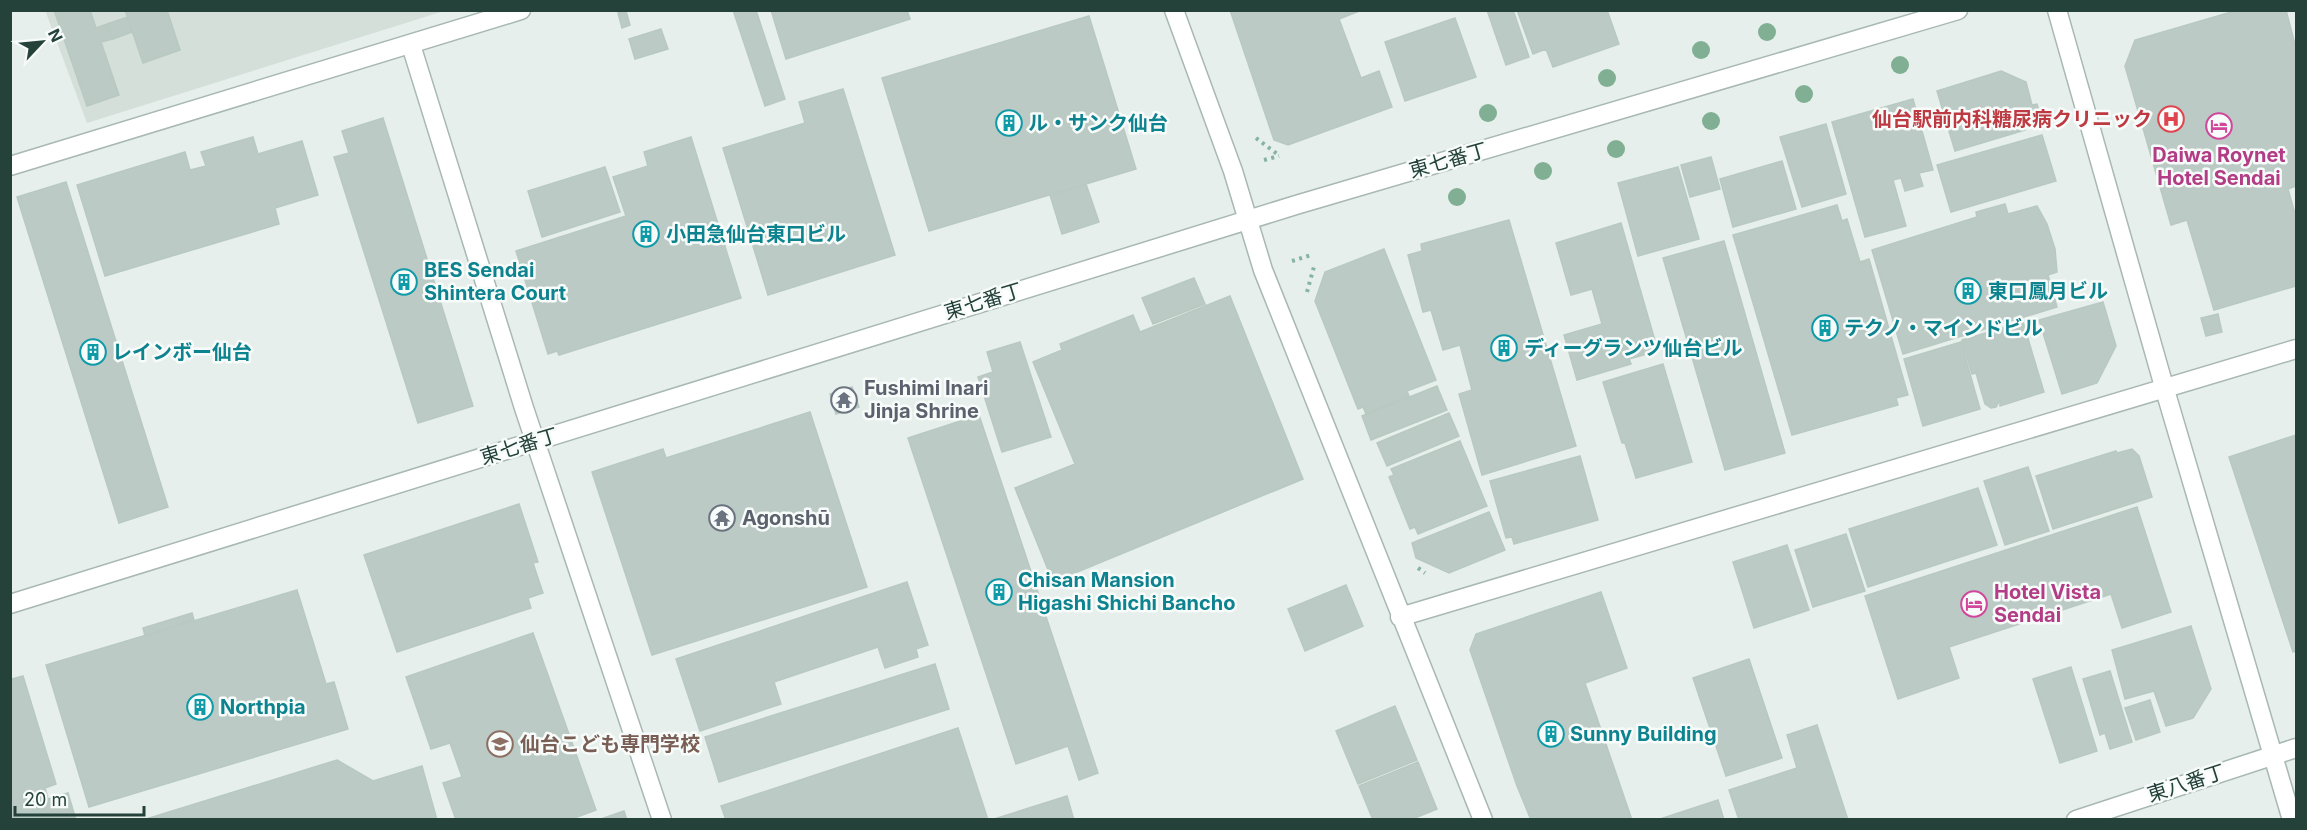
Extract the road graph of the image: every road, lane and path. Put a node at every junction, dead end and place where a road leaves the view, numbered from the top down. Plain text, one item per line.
1 (521, 10) edge
2 (1174, 10) edge
3 (1958, 10) edge
4 (2057, 10) edge
5 (411, 45) junction
6 (1280, 156) dead end
7 (1264, 160) dead end
8 (10, 166) edge
9 (1248, 220) junction
10 (1311, 255) dead end
11 (1290, 262) dead end
12 (2296, 349) edge
13 (2165, 390) junction
14 (535, 441) junction
15 (10, 604) edge
16 (1400, 617) junction
17 (2296, 748) edge
18 (2274, 755) junction
19 (2291, 818) edge
20 (662, 819) edge
21 (1483, 819) edge
22 (2076, 819) edge

1 - 5 street
2 - 9 street
3 - 9 street, 東七番丁
4 - 13 street
5 - 8 street
5 - 14 street
6 - 7 path
9 - 14 street, 東七番丁
9 - 16 street
10 - 11 path
12 - 13 street
13 - 16 street
13 - 18 street
14 - 15 street, 東七番丁
14 - 20 street
16 - 21 street
17 - 18 street, 東八番丁
18 - 19 street
18 - 22 street, 東八番丁

